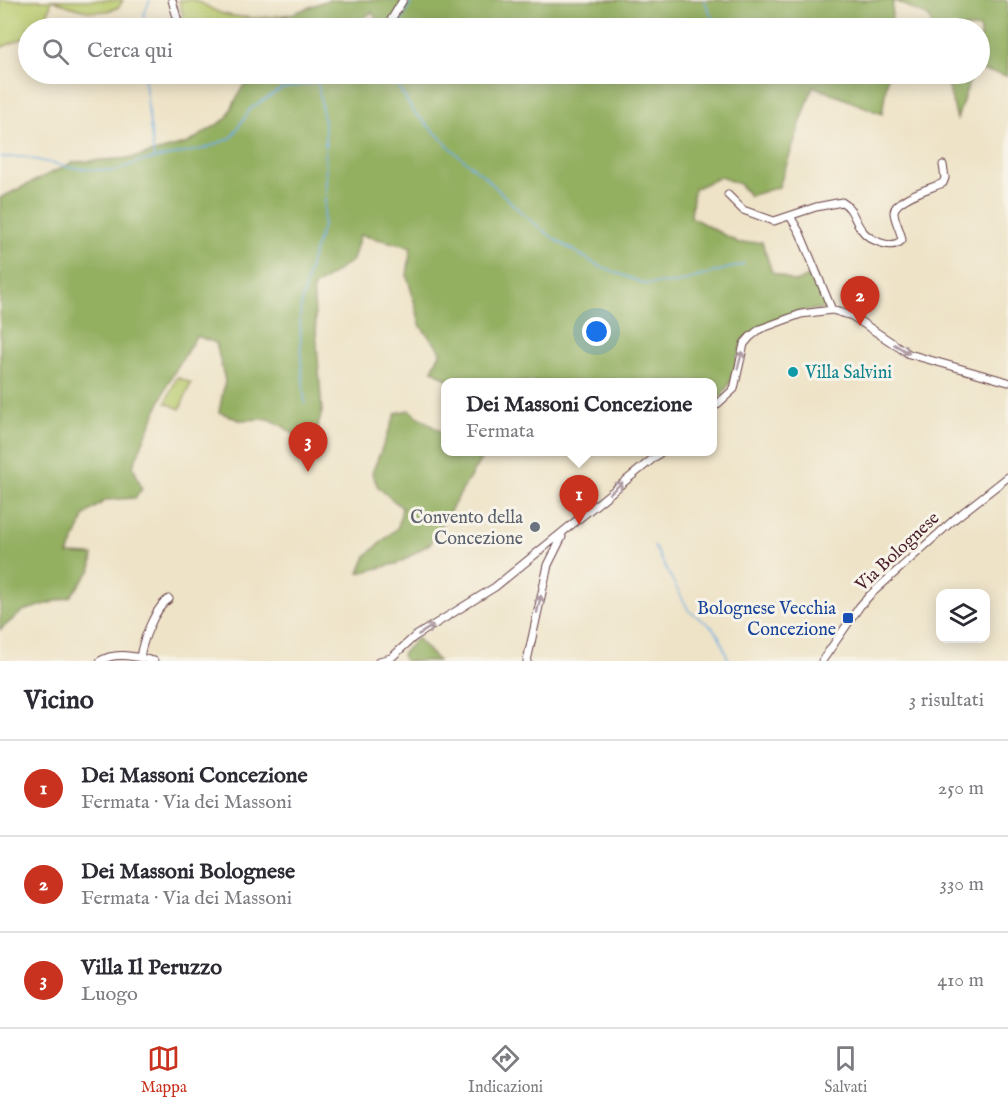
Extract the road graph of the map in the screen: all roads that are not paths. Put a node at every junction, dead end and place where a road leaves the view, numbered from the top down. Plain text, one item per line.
1 (172, 0) edge
2 (404, 0) edge
3 (177, 18) edge
4 (392, 18) edge
5 (943, 165) dead end
6 (728, 195) dead end
7 (790, 216) junction
8 (832, 310) junction
9 (1008, 382) edge
10 (717, 404) edge
11 (656, 456) edge
12 (1008, 477) edge
13 (561, 534) junction
14 (170, 598) dead end
15 (140, 658) junction
16 (99, 661) edge
17 (154, 661) edge
18 (379, 661) edge
19 (527, 661) edge
20 (822, 661) edge

1 - 3 street
2 - 4 street
5 - 7 street
6 - 7 street
7 - 8 street
8 -> 9 street
10 -> 8 street
13 -> 11 street
12 - 20 street, Via Bolognese
18 -> 13 street
19 -> 13 street
14 - 15 street
15 - 16 street
15 - 17 street

